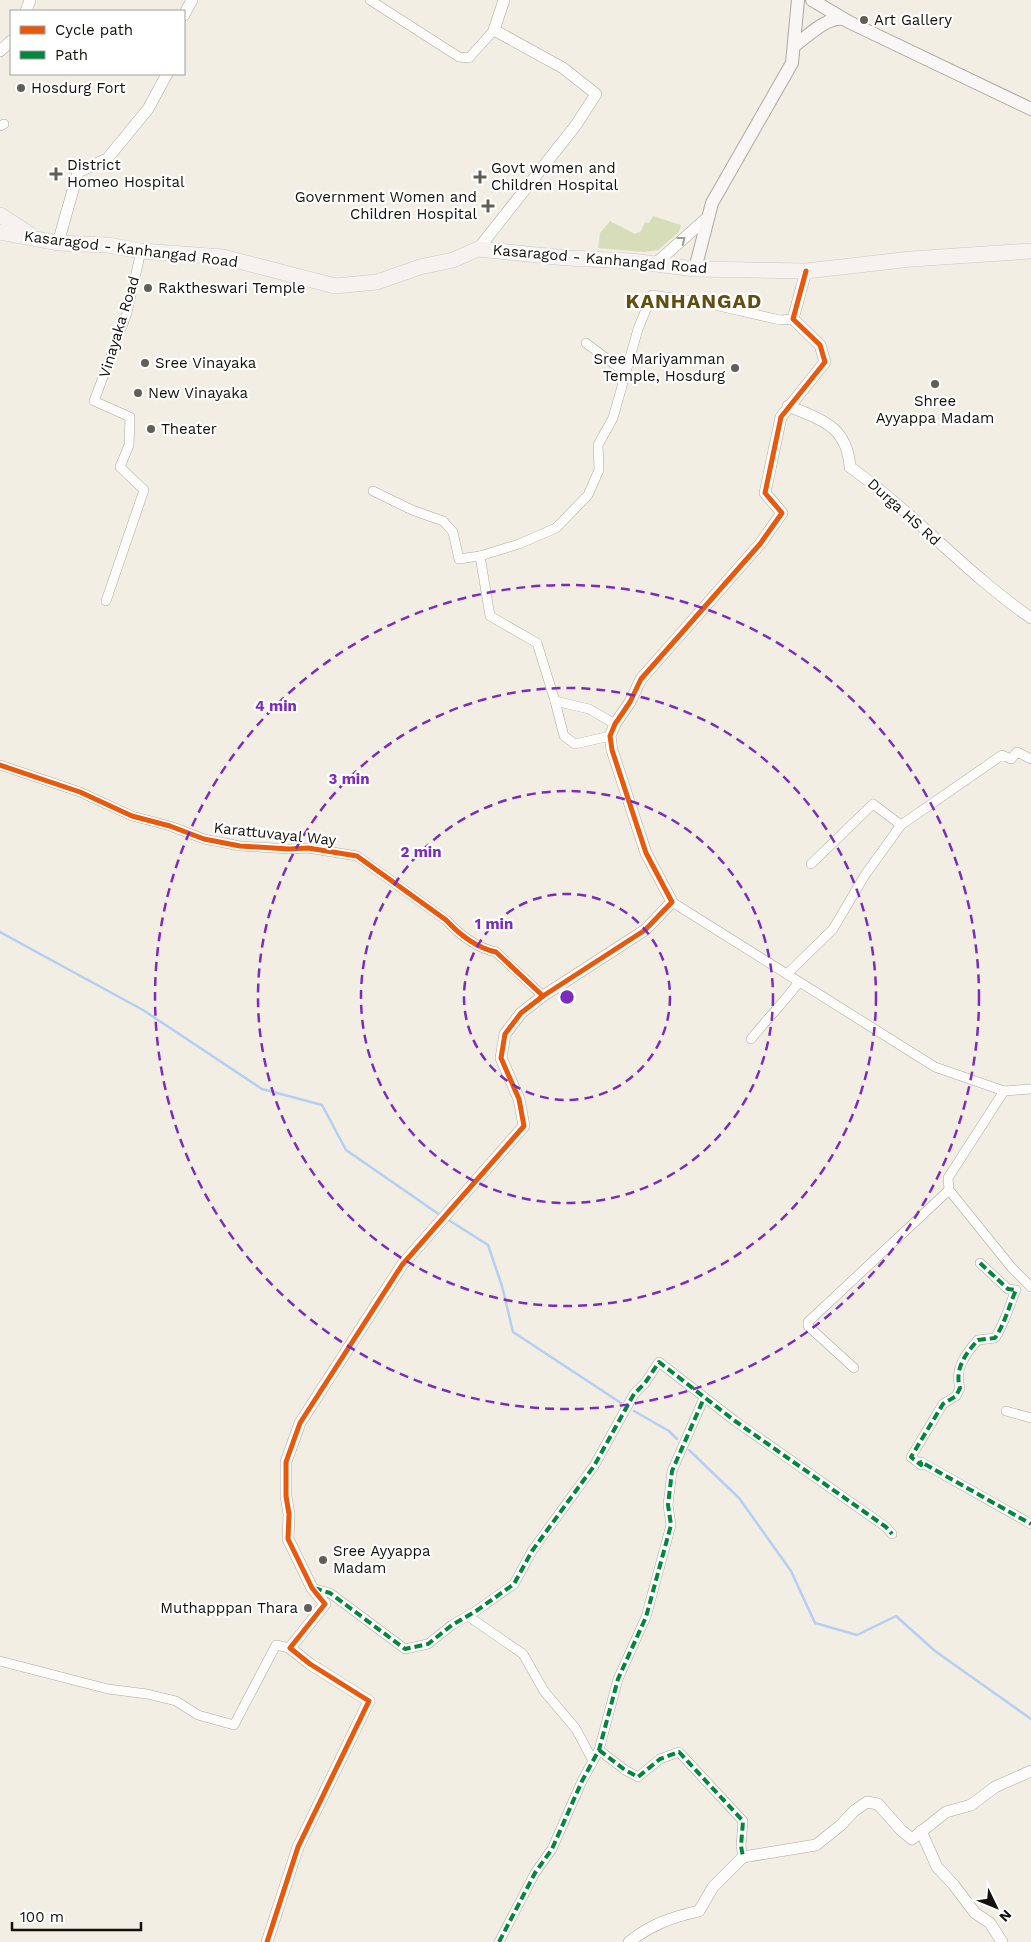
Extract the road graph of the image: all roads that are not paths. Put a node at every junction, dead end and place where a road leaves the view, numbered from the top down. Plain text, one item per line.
1 (192, 0) edge
2 (370, 0) edge
3 (504, 0) edge
4 (798, 0) edge
5 (812, 0) edge
6 (185, 13) edge
7 (844, 19) junction
8 (494, 30) junction
9 (10, 42) edge
10 (794, 46) junction
11 (0, 52) edge
12 (166, 75) edge
13 (1031, 109) edge
14 (0, 216) edge
15 (709, 216) junction
16 (0, 232) edge
17 (58, 243) junction
18 (478, 249) junction
19 (141, 251) junction
20 (1031, 251) edge
21 (655, 264) junction
22 (694, 269) junction
23 (806, 271) junction
24 (793, 319) junction
25 (586, 343) dead end
26 (627, 374) junction
27 (788, 406) junction
28 (373, 491) dead end
29 (480, 556) junction
30 (106, 601) dead end
31 (1031, 618) edge
32 (555, 701) junction
33 (614, 724) junction
34 (610, 736) junction
35 (1031, 759) edge
36 (0, 765) edge
37 (901, 825) junction
38 (811, 864) dead end
39 (672, 902) junction
40 (787, 974) junction
41 (799, 982) junction
42 (542, 996) junction
43 (751, 1039) dead end
44 (1031, 1089) edge
45 (1004, 1091) junction
46 (949, 1190) junction
47 (980, 1263) dead end
48 (1031, 1287) edge
49 (854, 1368) dead end
50 (704, 1398) junction
51 (1006, 1411) dead end
52 (1031, 1418) edge
53 (1031, 1524) edge
54 (892, 1534) dead end
55 (312, 1588) junction
56 (468, 1616) junction
57 (290, 1648) junction
58 (0, 1661) edge
59 (599, 1750) junction
60 (593, 1761) junction
61 (1031, 1771) edge
62 (921, 1831) junction
63 (743, 1857) junction
64 (267, 1942) edge
65 (499, 1942) edge
66 (629, 1942) edge
67 (1002, 1942) edge

1 - 6 street
2 - 8 street
3 - 8 street
4 - 10 main road
5 - 7 main road
7 - 10 main road
7 - 13 main road
8 - 18 street
9 - 11 street
10 - 15 main road
12 - 17 street
14 - 17 main road
21 -> 15 street
15 - 22 main road
16 - 17 main road, Kasaragod - Kanhangad Road
17 - 19 main road, Kasaragod - Kanhangad Road
18 - 19 main road, Kasaragod - Kanhangad Road
18 - 21 main road, Kasaragod - Kanhangad Road
19 - 30 street, Vinayaka Road
20 - 23 main road, Kasaragod - Kanhangad Road
21 - 22 main road, Kasaragod - Kanhangad Road
22 - 23 main road, Kasaragod - Kanhangad Road
23 - 24 street
24 - 26 street
24 - 27 street
25 - 26 street
26 - 29 street
27 - 31 street, Durga HS Rd
27 - 33 street
28 - 29 street
29 - 32 street
32 - 33 street
32 - 34 street
33 - 34 street
34 - 39 street
35 - 37 street
36 - 42 street, Karattuvayal Way
37 - 38 street
37 - 40 street
39 - 40 street
39 - 42 street
40 - 41 street
41 - 43 street
41 - 45 street
42 - 55 street
44 - 45 street
45 - 46 street
46 - 48 street
46 - 49 street
47 - 53 street
50 - 54 street
50 - 56 street
50 - 59 street
51 - 52 street
55 - 56 street
55 - 57 street
56 - 60 street
57 - 58 street
57 - 64 street
59 - 60 street
59 - 63 street
60 - 65 street
61 - 62 street
62 - 63 street
62 - 67 street
63 - 66 street

